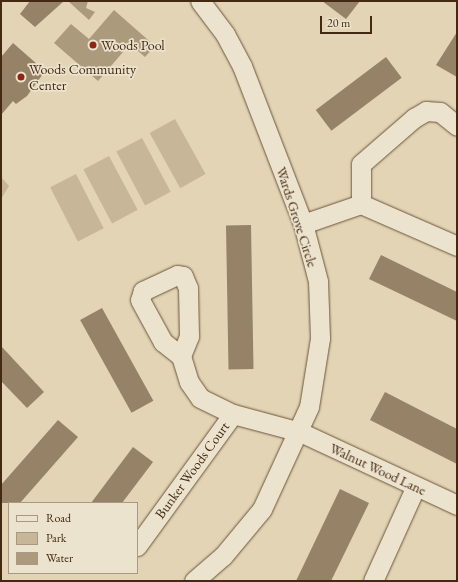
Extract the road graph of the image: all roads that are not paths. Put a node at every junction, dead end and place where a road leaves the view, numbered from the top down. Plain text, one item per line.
1 (200, 1) edge
2 (457, 126) edge
3 (361, 204) junction
4 (303, 224) junction
5 (457, 246) edge
6 (181, 356) dead end
7 (233, 414) junction
8 (300, 432) junction
9 (415, 488) junction
10 (457, 505) edge
11 (138, 545) edge
12 (194, 581) edge
13 (373, 581) edge

1 - 4 street, Wards Grove Circle
2 - 3 street
3 - 4 street
3 - 5 street
4 - 8 street, Wards Grove Circle
6 - 7 street, Walnut Wood Lane
7 - 8 street, Walnut Wood Lane
7 - 11 street, Bunker Woods Court
8 - 9 street, Walnut Wood Lane
8 - 12 street, Wards Grove Circle
9 - 10 street, Walnut Wood Lane
9 - 13 street

